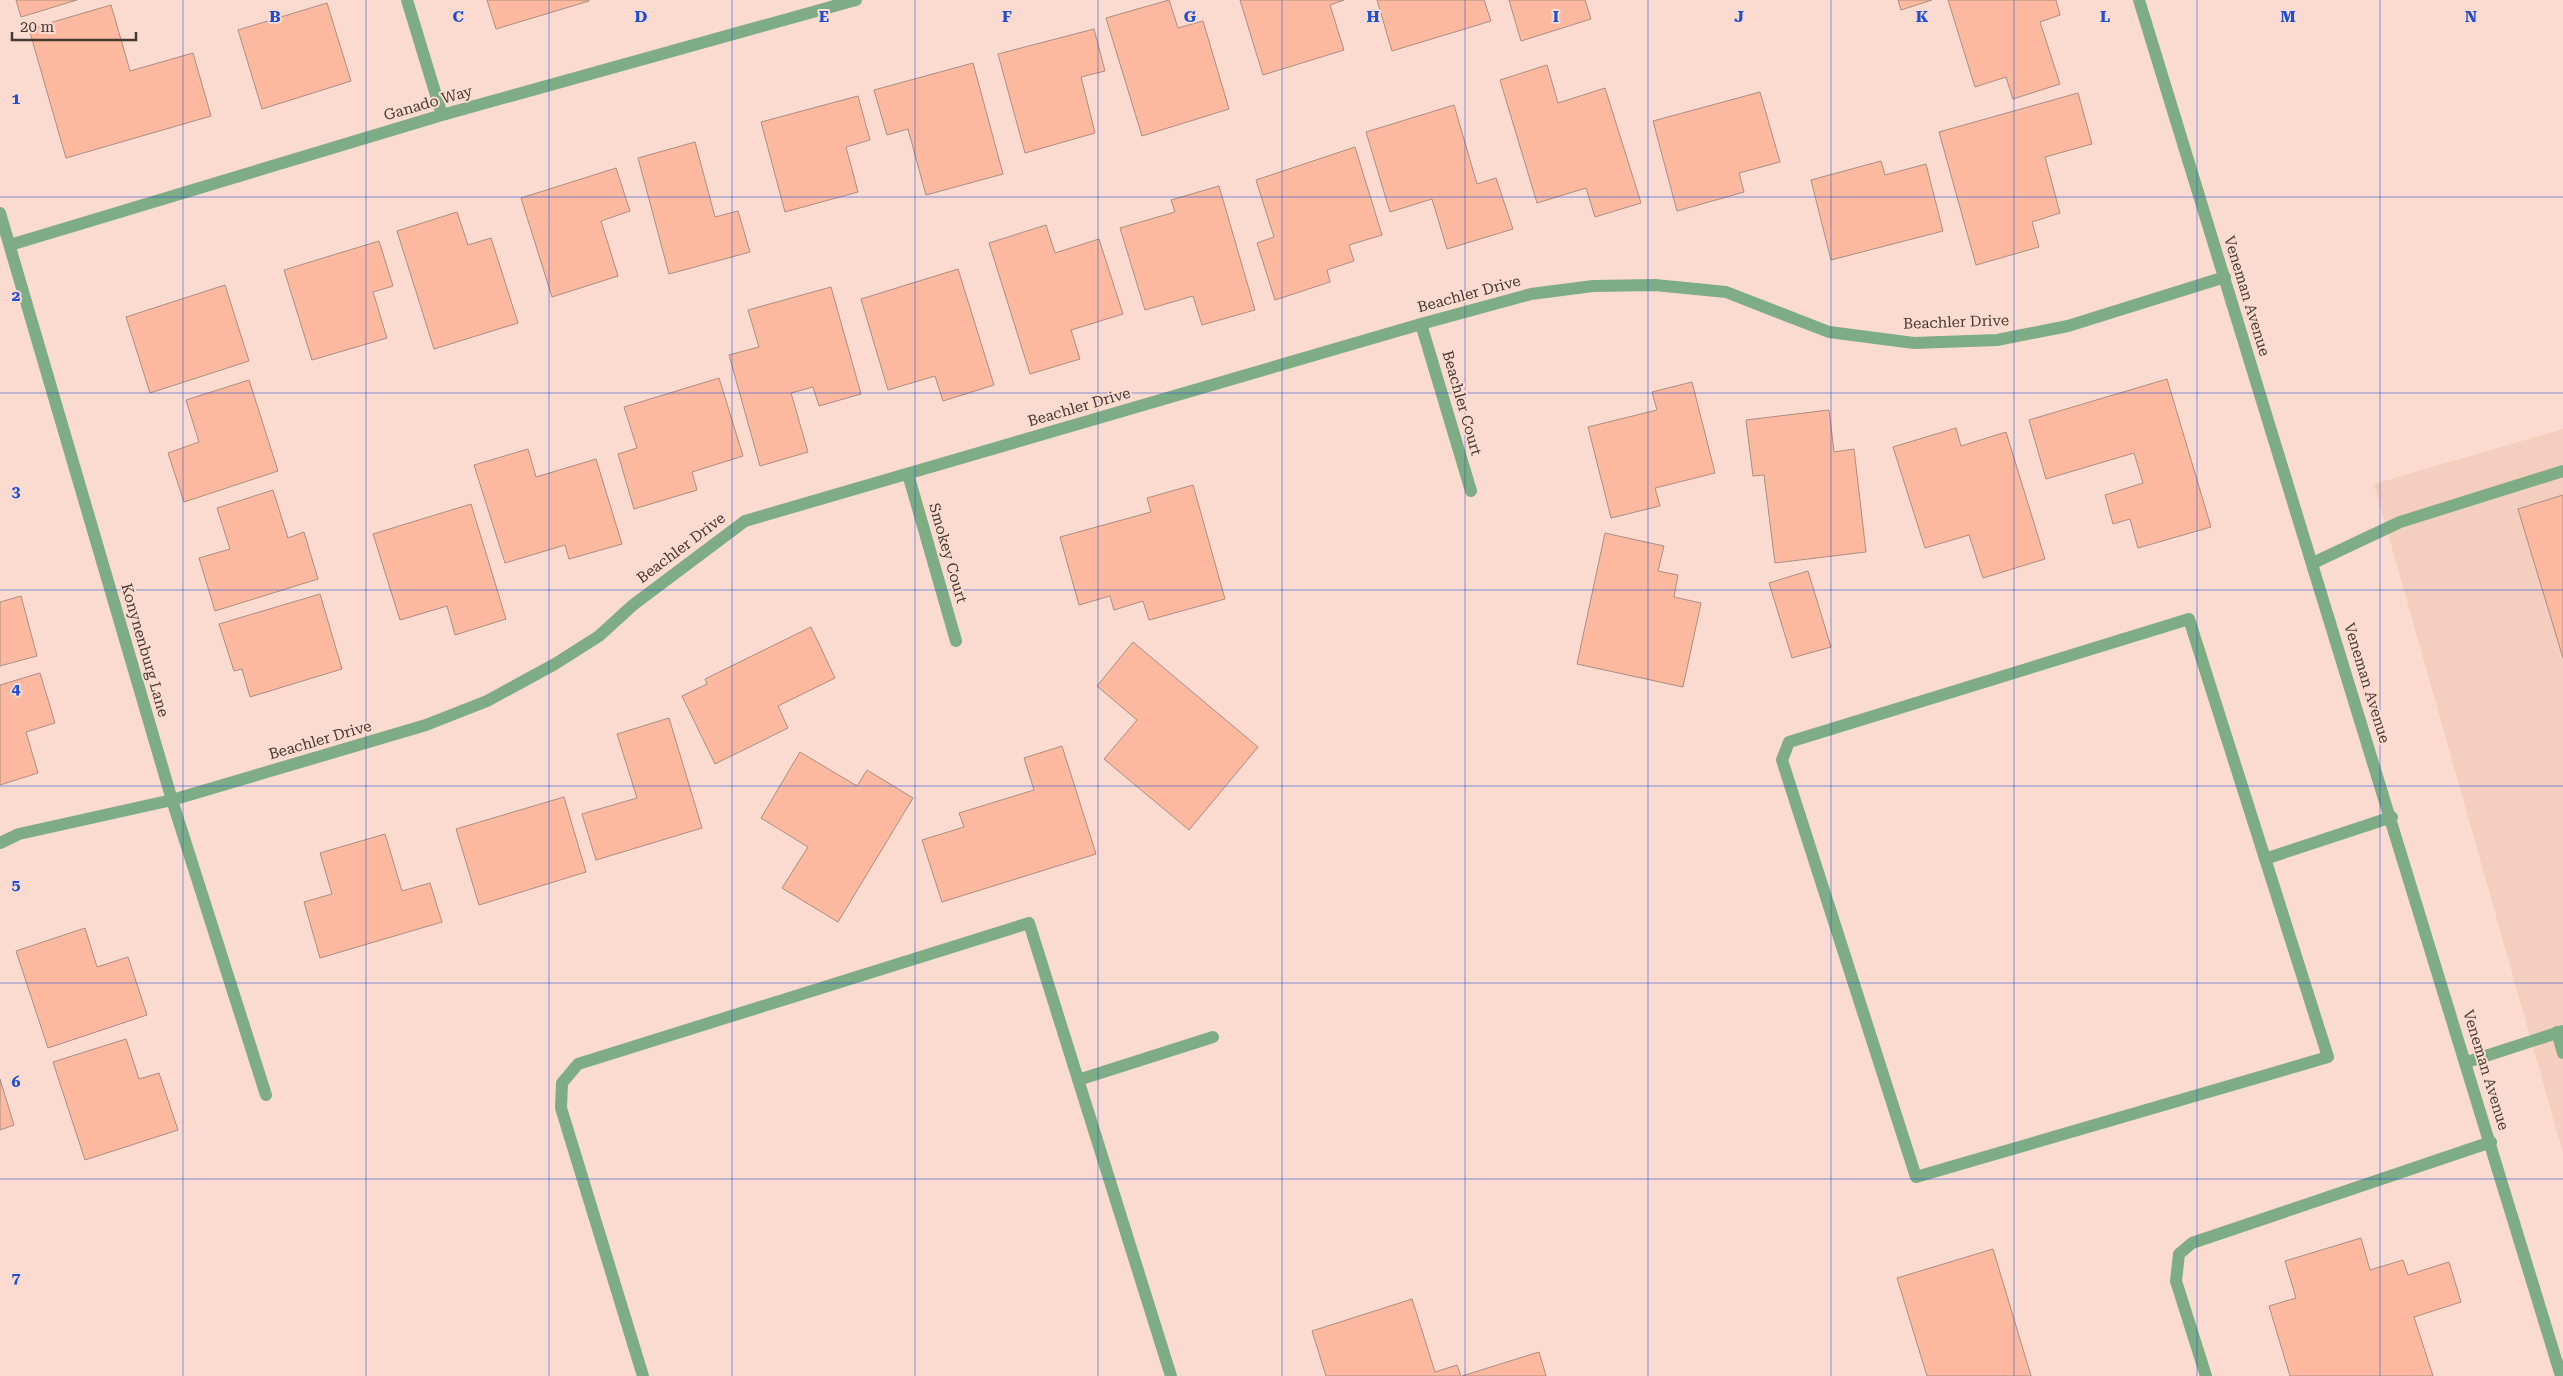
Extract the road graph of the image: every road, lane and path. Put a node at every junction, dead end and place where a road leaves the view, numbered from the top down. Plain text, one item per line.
1 (407, 0) edge
2 (856, 0) edge
3 (2139, 0) edge
4 (442, 115) junction
5 (0, 213) edge
6 (10, 245) junction
7 (2225, 277) junction
8 (1421, 324) junction
9 (2563, 471) edge
10 (908, 474) junction
11 (1471, 491) dead end
12 (2313, 563) junction
13 (956, 641) dead end
14 (172, 800) junction
15 (2392, 817) junction
16 (0, 842) edge
17 (2265, 859) junction
18 (2560, 1031) edge
19 (1213, 1037) dead end
20 (2563, 1053) edge
21 (2467, 1062) junction
22 (1078, 1080) junction
23 (266, 1095) dead end
24 (2491, 1142) junction
25 (643, 1376) edge
26 (1171, 1376) edge
27 (2206, 1376) edge
28 (2561, 1376) edge

1 - 4 street
2 - 4 street, Ganado Way
3 - 7 street, Veneman Avenue
4 - 6 street, Ganado Way
5 - 6 street, Konynenburg Lane
6 - 14 street, Konynenburg Lane
7 - 8 street, Beachler Drive
7 - 12 street, Veneman Avenue
8 - 10 street, Beachler Drive
8 - 11 street, Beachler Court
9 - 12 street
10 - 13 street, Smokey Court
10 - 14 street, Beachler Drive
12 - 15 street, Veneman Avenue
14 - 16 street, Beachler Drive
14 - 23 street, Konynenburg Lane
15 - 17 street
15 - 21 street, Veneman Avenue
17 - 17 street
18 - 20 street
18 - 21 street
19 - 22 street
21 - 24 street, Veneman Avenue
22 - 25 street
22 - 26 street
24 - 27 street
24 - 28 street, Veneman Avenue

